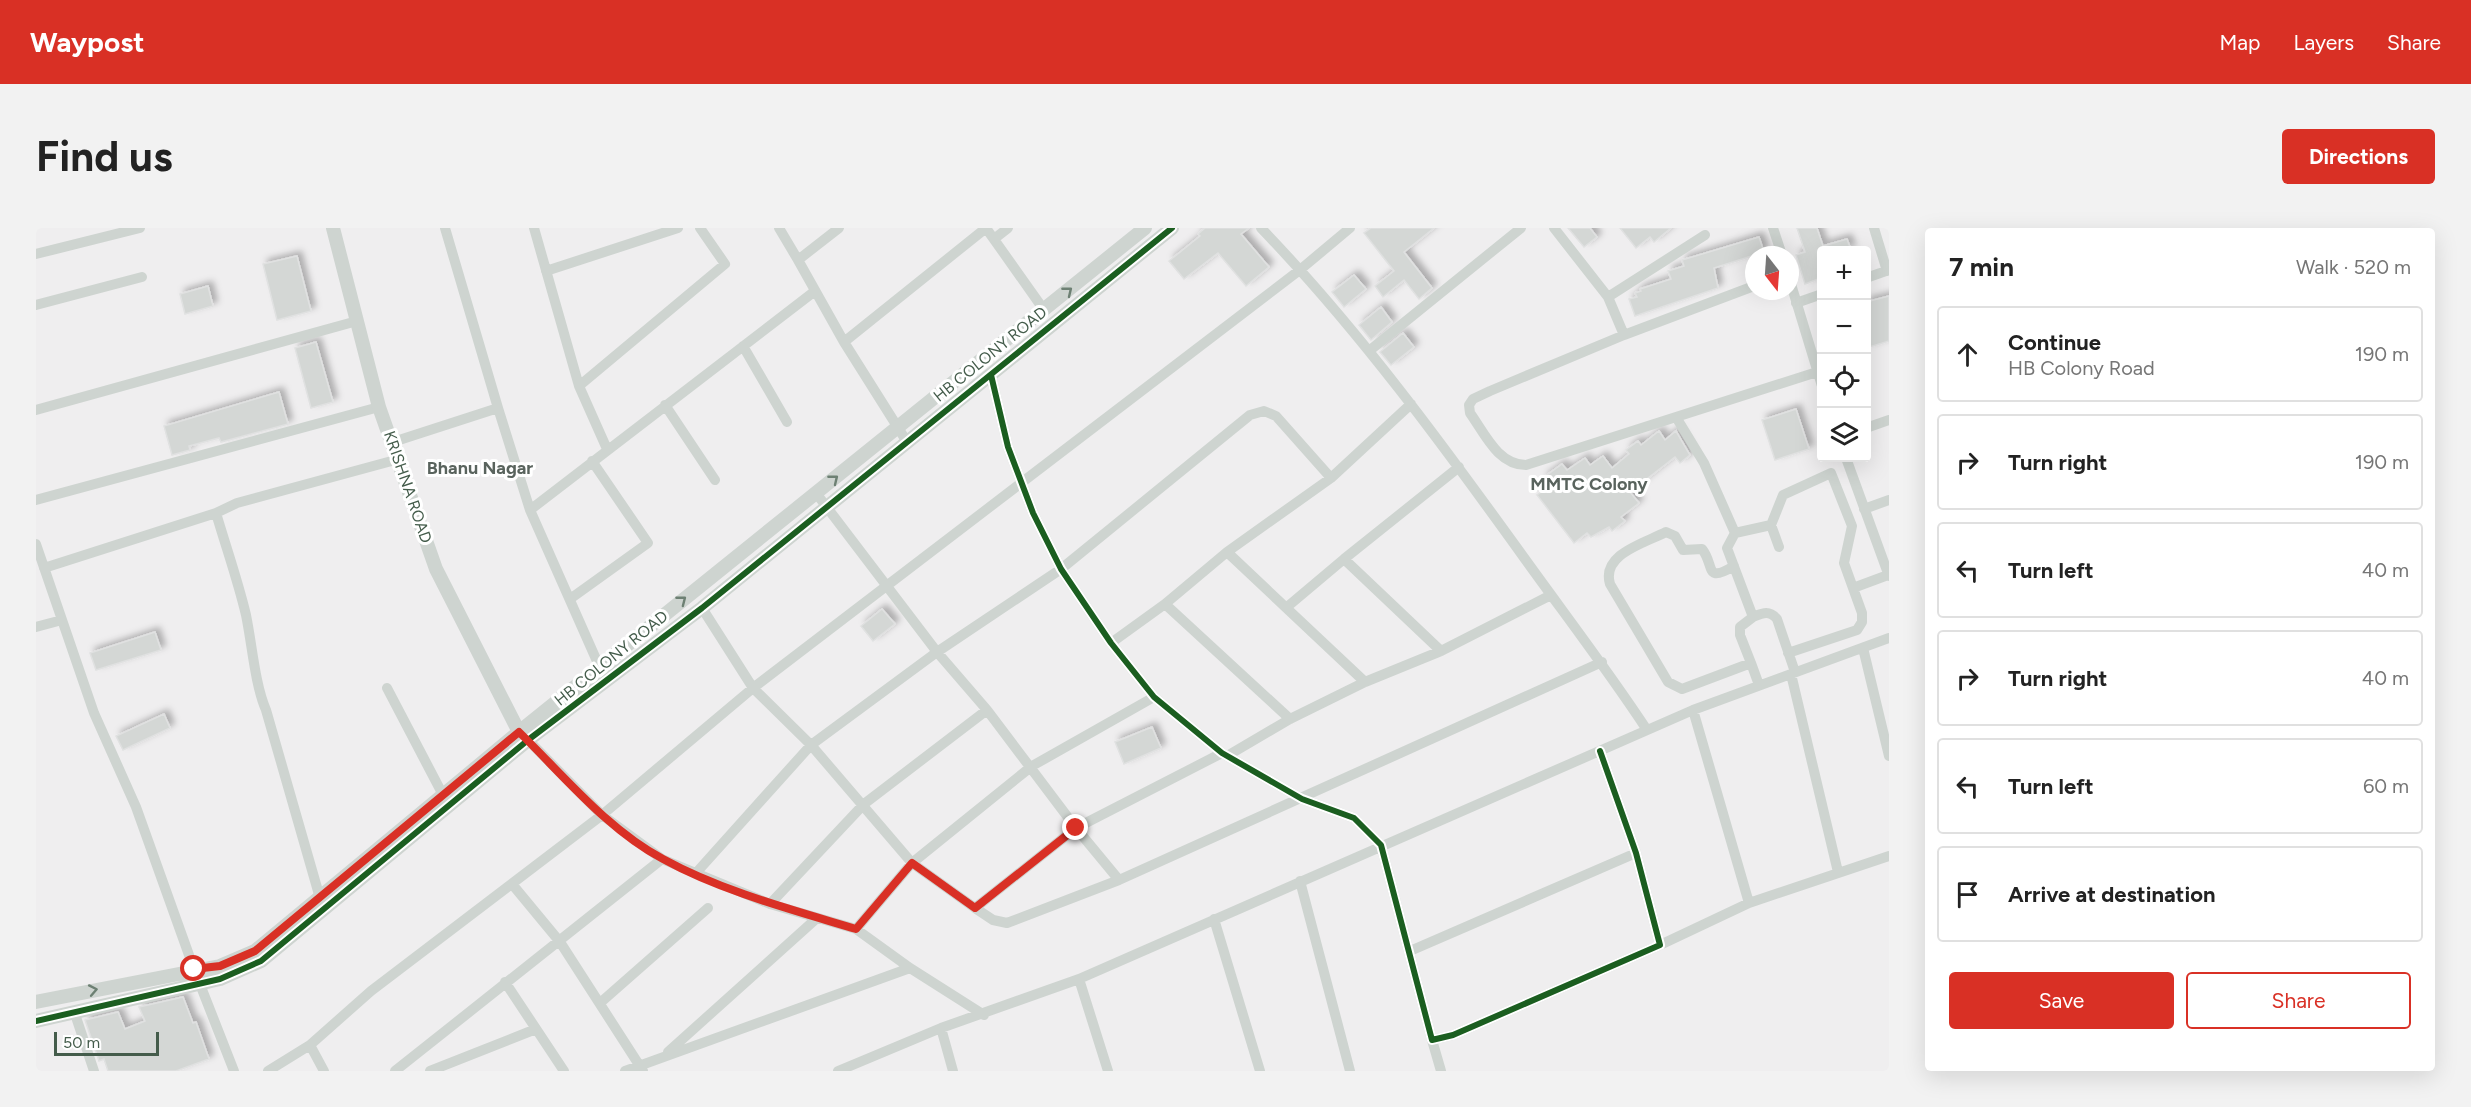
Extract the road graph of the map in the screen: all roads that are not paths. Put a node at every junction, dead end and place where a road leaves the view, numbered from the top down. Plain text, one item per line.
1 (140, 228) edge
2 (333, 228) edge
3 (446, 228) edge
4 (534, 228) edge
5 (678, 228) edge
6 (700, 228) edge
7 (779, 228) edge
8 (839, 228) edge
9 (986, 228) edge
10 (1008, 228) edge
11 (1145, 228) edge
12 (1172, 228) edge
13 (1261, 228) edge
14 (1350, 228) edge
15 (1521, 228) edge
16 (1554, 228) edge
17 (1773, 228) edge
18 (1874, 228) edge
19 (1705, 235) dead end
20 (994, 239) junction
21 (1779, 246) edge
22 (36, 254) edge
23 (798, 260) junction
24 (1301, 270) junction
25 (546, 271) junction
26 (1888, 271) edge
27 (1871, 276) edge
28 (142, 277) dead end
29 (1745, 289) edge
30 (815, 291) junction
31 (1817, 295) edge
32 (1608, 297) junction
33 (1795, 300) edge
34 (1796, 303) junction
35 (36, 305) edge
36 (1044, 310) junction
37 (357, 321) junction
38 (1624, 335) junction
39 (844, 342) junction
40 (743, 346) junction
41 (1369, 351) junction
42 (1817, 372) joint
43 (991, 375) junction
44 (579, 386) junction
45 (1411, 404) junction
46 (665, 405) junction
47 (378, 406) junction
48 (498, 408) junction
49 (36, 410) edge
50 (1676, 417) junction
51 (1889, 420) edge
52 (787, 422) dead end
53 (1871, 426) edge
54 (897, 428) junction
55 (393, 442) junction
56 (907, 442) junction
57 (607, 449) junction
58 (399, 459) junction
59 (592, 461) junction
60 (1847, 462) edge
61 (1459, 467) junction
62 (1831, 473) junction
63 (1331, 478) junction
64 (715, 480) dead end
65 (1021, 482) junction
66 (816, 494) junction
67 (36, 500) edge
68 (1889, 500) edge
69 (827, 506) junction
70 (1864, 509) junction
71 (530, 510) junction
72 (216, 513) junction
73 (1771, 525) junction
74 (1736, 533) junction
75 (36, 544) edge
76 (1779, 547) dead end
77 (1227, 552) junction
78 (1344, 559) junction
79 (1734, 566) junction
80 (44, 568) junction
81 (1061, 568) junction
82 (1889, 575) edge
83 (886, 585) junction
84 (1853, 588) junction
85 (1551, 595) junction
86 (570, 599) junction
87 (1165, 604) junction
88 (1287, 607) junction
89 (702, 608) junction
90 (1753, 618) junction
91 (62, 620) junction
92 (36, 627) edge
93 (1889, 638) edge
94 (1111, 643) junction
95 (1863, 648) junction
96 (1441, 651) junction
97 (938, 652) junction
98 (1788, 653) junction
99 (1602, 662) junction
100 (1751, 663) junction
101 (600, 668) junction
102 (1793, 673) junction
103 (1365, 682) junction
104 (1759, 685) junction
105 (387, 688) dead end
106 (753, 688) junction
107 (1154, 697) junction
108 (987, 710) junction
109 (1693, 710) junction
110 (1290, 719) junction
111 (1647, 730) junction
112 (524, 736) junction
113 (811, 745) junction
114 (1600, 751) junction
115 (1224, 755) junction
116 (1889, 756) edge
117 (1032, 766) junction
118 (443, 795) junction
119 (1302, 799) junction
120 (864, 804) junction
121 (602, 815) junction
122 (1076, 828) junction
123 (1381, 845) junction
124 (1636, 853) junction
125 (1889, 856) edge
126 (662, 859) junction
127 (912, 863) junction
128 (1838, 872) junction
129 (696, 873) junction
130 (1119, 880) junction
131 (1300, 882) junction
132 (512, 884) junction
133 (320, 898) junction
134 (1749, 903) junction
135 (770, 904) junction
136 (708, 908) dead end
137 (975, 908) junction
138 (817, 918) junction
139 (1214, 919) junction
140 (856, 929) junction
141 (560, 942) junction
142 (1660, 945) junction
143 (1410, 951) junction
144 (910, 968) junction
145 (196, 975) junction
146 (1079, 980) junction
147 (505, 982) junction
148 (36, 1002) edge
149 (600, 1003) junction
150 (74, 1011) junction
151 (984, 1015) junction
152 (36, 1021) edge
153 (941, 1028) junction
154 (536, 1029) junction
155 (1432, 1040) junction
156 (310, 1045) junction
157 (663, 1057) junction
158 (642, 1068) edge
159 (94, 1071) edge
160 (234, 1071) edge
161 (268, 1071) edge
162 (324, 1071) edge
163 (395, 1071) edge
164 (430, 1071) edge
165 (564, 1071) edge
166 (625, 1071) edge
167 (838, 1071) edge
168 (952, 1071) edge
169 (1108, 1071) edge
170 (1260, 1071) edge
171 (1350, 1071) edge
172 (1441, 1071) edge

1 - 22 street
2 - 37 street, KRISHNA ROAD
3 - 48 street
4 - 25 street
5 - 25 street
6 - 44 street
7 - 23 street
8 - 23 street
9 - 20 street
9 - 39 street
10 - 20 street
36 -> 11 street, HB COLONY ROAD
12 - 43 street
13 - 24 street
14 - 24 street
15 - 41 street
16 - 32 street
17 - 21 street
18 - 26 street
19 - 32 street
20 - 36 street
23 - 30 street
24 - 41 street
24 - 65 street
25 - 44 street
26 - 27 street
28 - 35 street
29 - 38 street
30 - 39 street
30 - 40 street
31 - 34 street
32 - 38 street
33 - 34 street
34 - 42 street
36 - 54 street, HB COLONY ROAD
37 - 47 street, KRISHNA ROAD
37 - 49 street
38 - 50 street
39 - 54 street
40 - 46 street
40 - 52 street
41 - 45 street
42 - 50 street
43 - 56 street
43 - 65 street
44 - 57 street
45 - 61 street
45 - 63 street
46 - 57 street
46 - 64 street
47 - 55 street, KRISHNA ROAD
47 - 67 street
48 - 55 street
48 - 71 street
50 - 74 street
51 - 53 street
54 - 56 street
66 -> 54 street, HB COLONY ROAD
55 - 58 street, KRISHNA ROAD
56 - 69 street
57 - 59 street
58 - 72 street
58 - 112 street, KRISHNA ROAD
59 - 71 street
59 - 86 street
60 - 62 street
60 - 70 street
61 - 78 street
61 - 85 street
62 - 73 street
62 - 84 street
63 - 77 street
63 - 81 street
65 - 81 street
65 - 83 street
66 - 69 street
101 -> 66 street, HB COLONY ROAD
68 - 70 street
69 - 83 street
69 - 89 street
70 - 82 street
71 - 86 street
72 - 80 street
72 - 133 street
73 - 74 street
73 - 76 street
74 - 79 street
75 - 80 street
77 - 87 street
77 - 88 street
78 - 88 street
78 - 96 street
79 - 90 street
79 - 100 street
80 - 91 street
81 - 94 street
81 - 97 street
82 - 84 street
83 - 97 street
83 - 106 street
84 - 98 street
85 - 96 street
85 - 99 street
86 - 101 street
87 - 94 street
87 - 110 street
88 - 103 street
89 - 106 street
89 - 112 street
90 - 98 street
90 - 100 street
91 - 92 street
91 - 145 street
93 - 95 street
94 - 107 street
95 - 102 street
95 - 116 street
96 - 103 street
97 - 108 street
97 - 113 street
98 - 102 street
99 - 111 street
99 - 119 street
100 - 104 street
101 - 112 street, HB COLONY ROAD
102 - 104 street
102 - 128 street
103 - 110 street
104 - 109 street
105 - 118 street
106 - 113 street
106 - 121 street
107 - 115 street
107 - 117 street
108 - 117 street
108 - 120 street
109 - 111 street
109 - 134 street
110 - 115 street
111 - 114 street
112 - 118 street, HB COLONY ROAD
112 - 121 street
112 - 145 street
113 - 120 street
113 - 129 street
114 - 123 street
114 - 124 street
115 - 119 street
115 - 122 street
117 - 122 street
117 - 127 street
118 - 133 street, HB COLONY ROAD
119 - 123 street
119 - 130 street
120 - 127 street
120 - 135 street
121 - 126 street
121 - 132 street
122 - 130 street
122 - 137 street
123 - 131 street
123 - 143 street
124 - 142 street
124 - 143 street
125 - 128 street
126 - 129 street
126 - 141 street
127 - 137 street
127 - 140 street
128 - 134 street
129 - 135 street
130 - 137 street
131 - 139 street
131 - 171 street
132 - 141 street
132 - 156 street
133 - 145 street, HB COLONY ROAD
134 - 142 street
135 - 138 street
136 - 149 street
138 - 140 street
138 - 157 street
139 - 146 street
139 - 170 street
140 - 144 street
141 - 147 street
141 - 149 street
142 - 155 street
143 - 155 street
144 - 151 street
144 - 157 street
148 -> 145 street, HB COLONY ROAD
145 - 150 street
145 - 160 street
146 - 151 street
146 - 169 street
147 - 154 street
147 - 163 street
149 - 158 street
150 - 152 street
150 - 159 street
151 - 153 street
153 - 167 street
153 - 168 street
154 - 164 street
154 - 165 street
155 - 172 street
156 - 161 street
156 - 162 street
157 - 158 street
158 - 166 street

